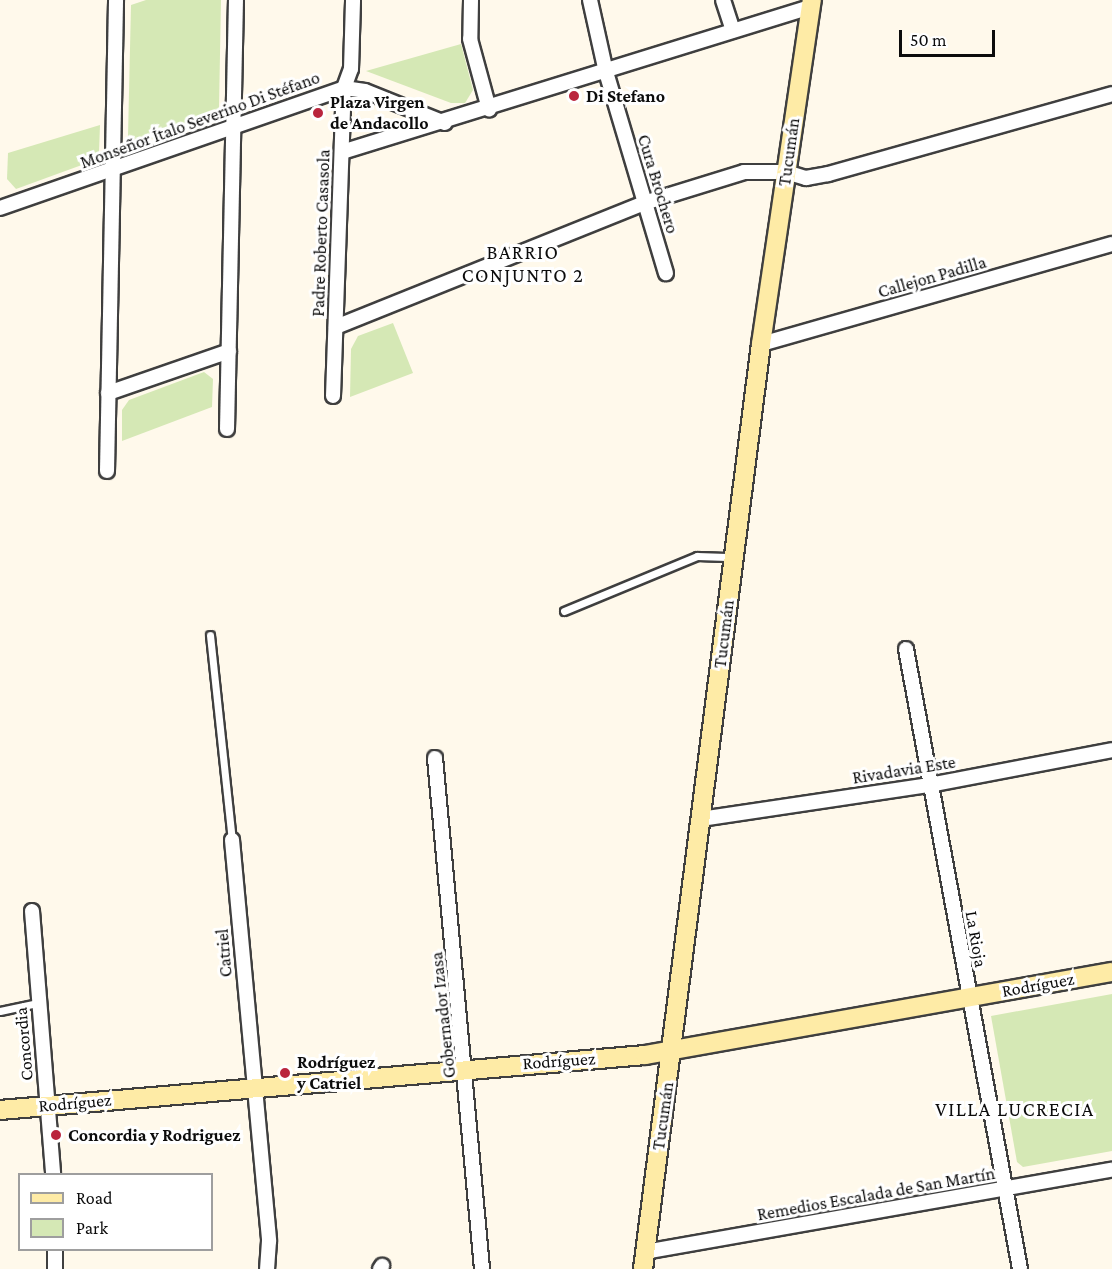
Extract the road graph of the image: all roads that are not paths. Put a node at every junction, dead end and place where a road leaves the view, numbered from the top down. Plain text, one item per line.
1 (116, 0) edge
2 (236, 0) edge
3 (353, 0) edge
4 (471, 0) edge
5 (590, 0) edge
6 (723, 0) edge
7 (811, 4) edge
8 (733, 30) junction
9 (606, 72) junction
10 (344, 88) junction
11 (1112, 94) edge
12 (489, 109) junction
13 (445, 123) junction
14 (233, 124) junction
15 (342, 152) junction
16 (111, 171) junction
17 (786, 172) junction
18 (644, 203) junction
19 (0, 208) edge
20 (1112, 244) edge
21 (666, 273) dead end
22 (336, 327) junction
23 (761, 344) junction
24 (229, 351) junction
25 (108, 393) junction
26 (333, 396) dead end
27 (227, 429) dead end
28 (107, 471) dead end
29 (734, 557) junction
30 (564, 612) dead end
31 (210, 635) dead end
32 (906, 650) dead end
33 (1112, 750) edge
34 (435, 758) dead end
35 (929, 785) junction
36 (701, 819) junction
37 (232, 840) joint
38 (32, 911) dead end
39 (1112, 972) edge
40 (969, 998) junction
41 (39, 1003) junction
42 (0, 1011) edge
43 (672, 1051) junction
44 (466, 1067) junction
45 (255, 1087) junction
46 (48, 1106) junction
47 (0, 1110) edge
48 (1112, 1170) edge
49 (53, 1173) edge
50 (1005, 1191) junction
51 (55, 1251) edge
52 (644, 1261) edge
53 (55, 1269) edge
54 (267, 1269) edge
55 (482, 1269) edge
56 (1020, 1269) edge

1 - 16 street
2 - 14 street
3 - 10 street, Padre Roberto Casasola
4 - 12 street
5 - 9 street, Cura Brochero
6 - 8 street
7 - 8 street
7 - 17 main road, Tucumán
8 - 9 street
9 - 12 street
9 - 18 street, Cura Brochero
10 - 13 street, Monseñor Ítalo Severino Di Stéfano
10 - 14 street, Monseñor Ítalo Severino Di Stéfano
10 - 15 street, Padre Roberto Casasola
11 - 17 street
12 - 13 street
13 - 15 street
14 - 16 street, Monseñor Ítalo Severino Di Stéfano
14 - 24 street
15 - 22 street, Padre Roberto Casasola
16 - 19 street, Monseñor Ítalo Severino Di Stéfano
16 - 25 street
17 - 18 street
17 - 23 main road, Tucumán
18 - 21 street, Cura Brochero
18 - 22 street
20 - 23 street, Callejon Padilla
22 - 26 street, Padre Roberto Casasola
23 - 29 main road, Tucumán
24 - 25 street
24 - 27 street
25 - 28 street
29 - 30 lane
29 - 36 main road, Tucumán
31 - 37 lane, Catriel
32 - 35 street, La Rioja
33 - 35 street, Rivadavia Este
34 - 44 street, Gobernador Izasa
35 - 36 street, Rivadavia Este
35 - 40 street, La Rioja
36 - 43 main road, Tucumán
37 - 45 street, Catriel
38 - 41 street, Concordia
39 - 40 main road, Rodríguez
40 - 43 main road, Rodríguez
40 - 50 street, La Rioja
41 - 42 lane
41 - 46 street, Concordia
43 - 44 main road, Rodríguez
43 - 52 main road, Tucumán
44 - 45 main road, Rodríguez
44 - 55 street, Gobernador Izasa
45 - 46 main road, Rodríguez
45 - 54 street, Catriel
46 - 47 main road, Rodríguez
46 - 49 street, Concordia
48 - 50 street, Remedios Escalada de San Martín
50 - 52 street, Remedios Escalada de San Martín
50 - 56 street, La Rioja
51 - 53 street

